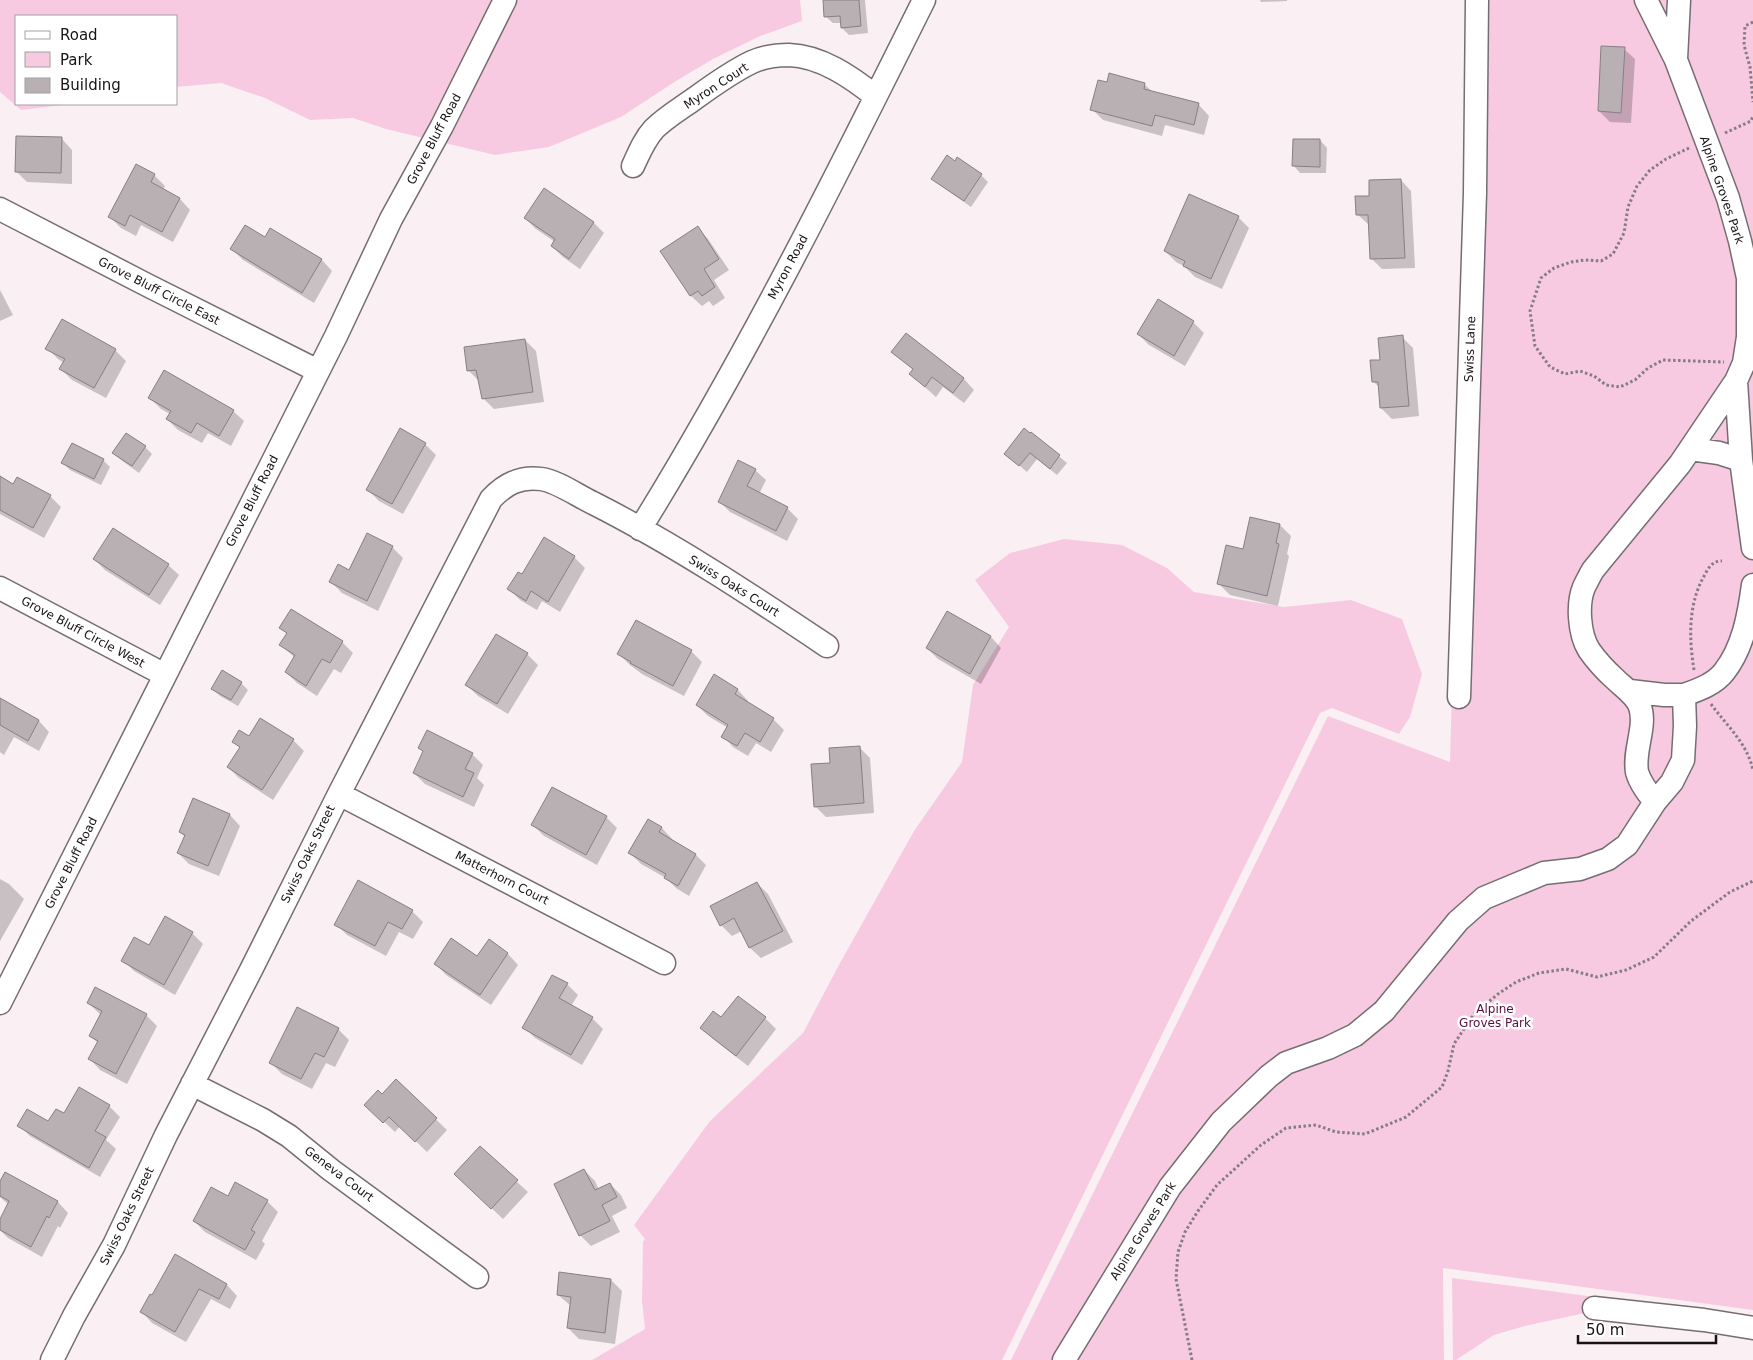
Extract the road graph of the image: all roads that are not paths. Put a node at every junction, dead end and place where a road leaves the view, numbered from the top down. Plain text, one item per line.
1 (505, 0) edge
2 (924, 0) edge
3 (1477, 0) edge
4 (1646, 0) edge
5 (1679, 0) edge
6 (1676, 60) junction
7 (875, 96) junction
8 (633, 166) dead end
9 (0, 209) edge
10 (318, 371) junction
11 (1740, 372) junction
12 (1690, 449) junction
13 (1741, 460) junction
14 (640, 529) junction
15 (1753, 548) edge
16 (1753, 584) edge
17 (0, 588) edge
18 (827, 646) dead end
19 (165, 675) junction
20 (1630, 691) junction
21 (1684, 695) junction
22 (1459, 697) dead end
23 (338, 794) junction
24 (1655, 802) junction
25 (664, 963) dead end
26 (0, 1003) edge
27 (192, 1084) junction
28 (477, 1277) dead end
29 (1594, 1308) dead end
30 (1753, 1328) edge
31 (52, 1360) edge
32 (1064, 1360) edge

1 - 10 street, Grove Bluff Road
2 - 7 street, Myron Road
3 - 22 street, Swiss Lane
4 - 6 street, Alpine Groves Park
5 - 6 street, Alpine Groves Park
6 - 11 street, Alpine Groves Park
7 - 8 street, Myron Court
7 - 14 street, Myron Road
9 - 10 street, Grove Bluff Circle East
10 - 19 street, Grove Bluff Road
11 - 12 street, Alpine Groves Park
11 - 13 street, Alpine Groves Park
12 - 13 street
12 - 20 street, Alpine Groves Park
13 - 15 street, Alpine Groves Park
14 - 18 street, Swiss Oaks Court
14 - 23 street, Swiss Oaks Street
16 - 21 street
17 - 19 street, Grove Bluff Circle West
19 - 26 street, Grove Bluff Road
20 - 21 street
20 - 24 street, Alpine Groves Park
21 - 24 street, Alpine Groves Park
23 - 25 street, Matterhorn Court
23 - 27 street, Swiss Oaks Street
24 - 32 street, Alpine Groves Park
27 - 28 street, Geneva Court
27 - 31 street, Swiss Oaks Street
29 - 30 street

